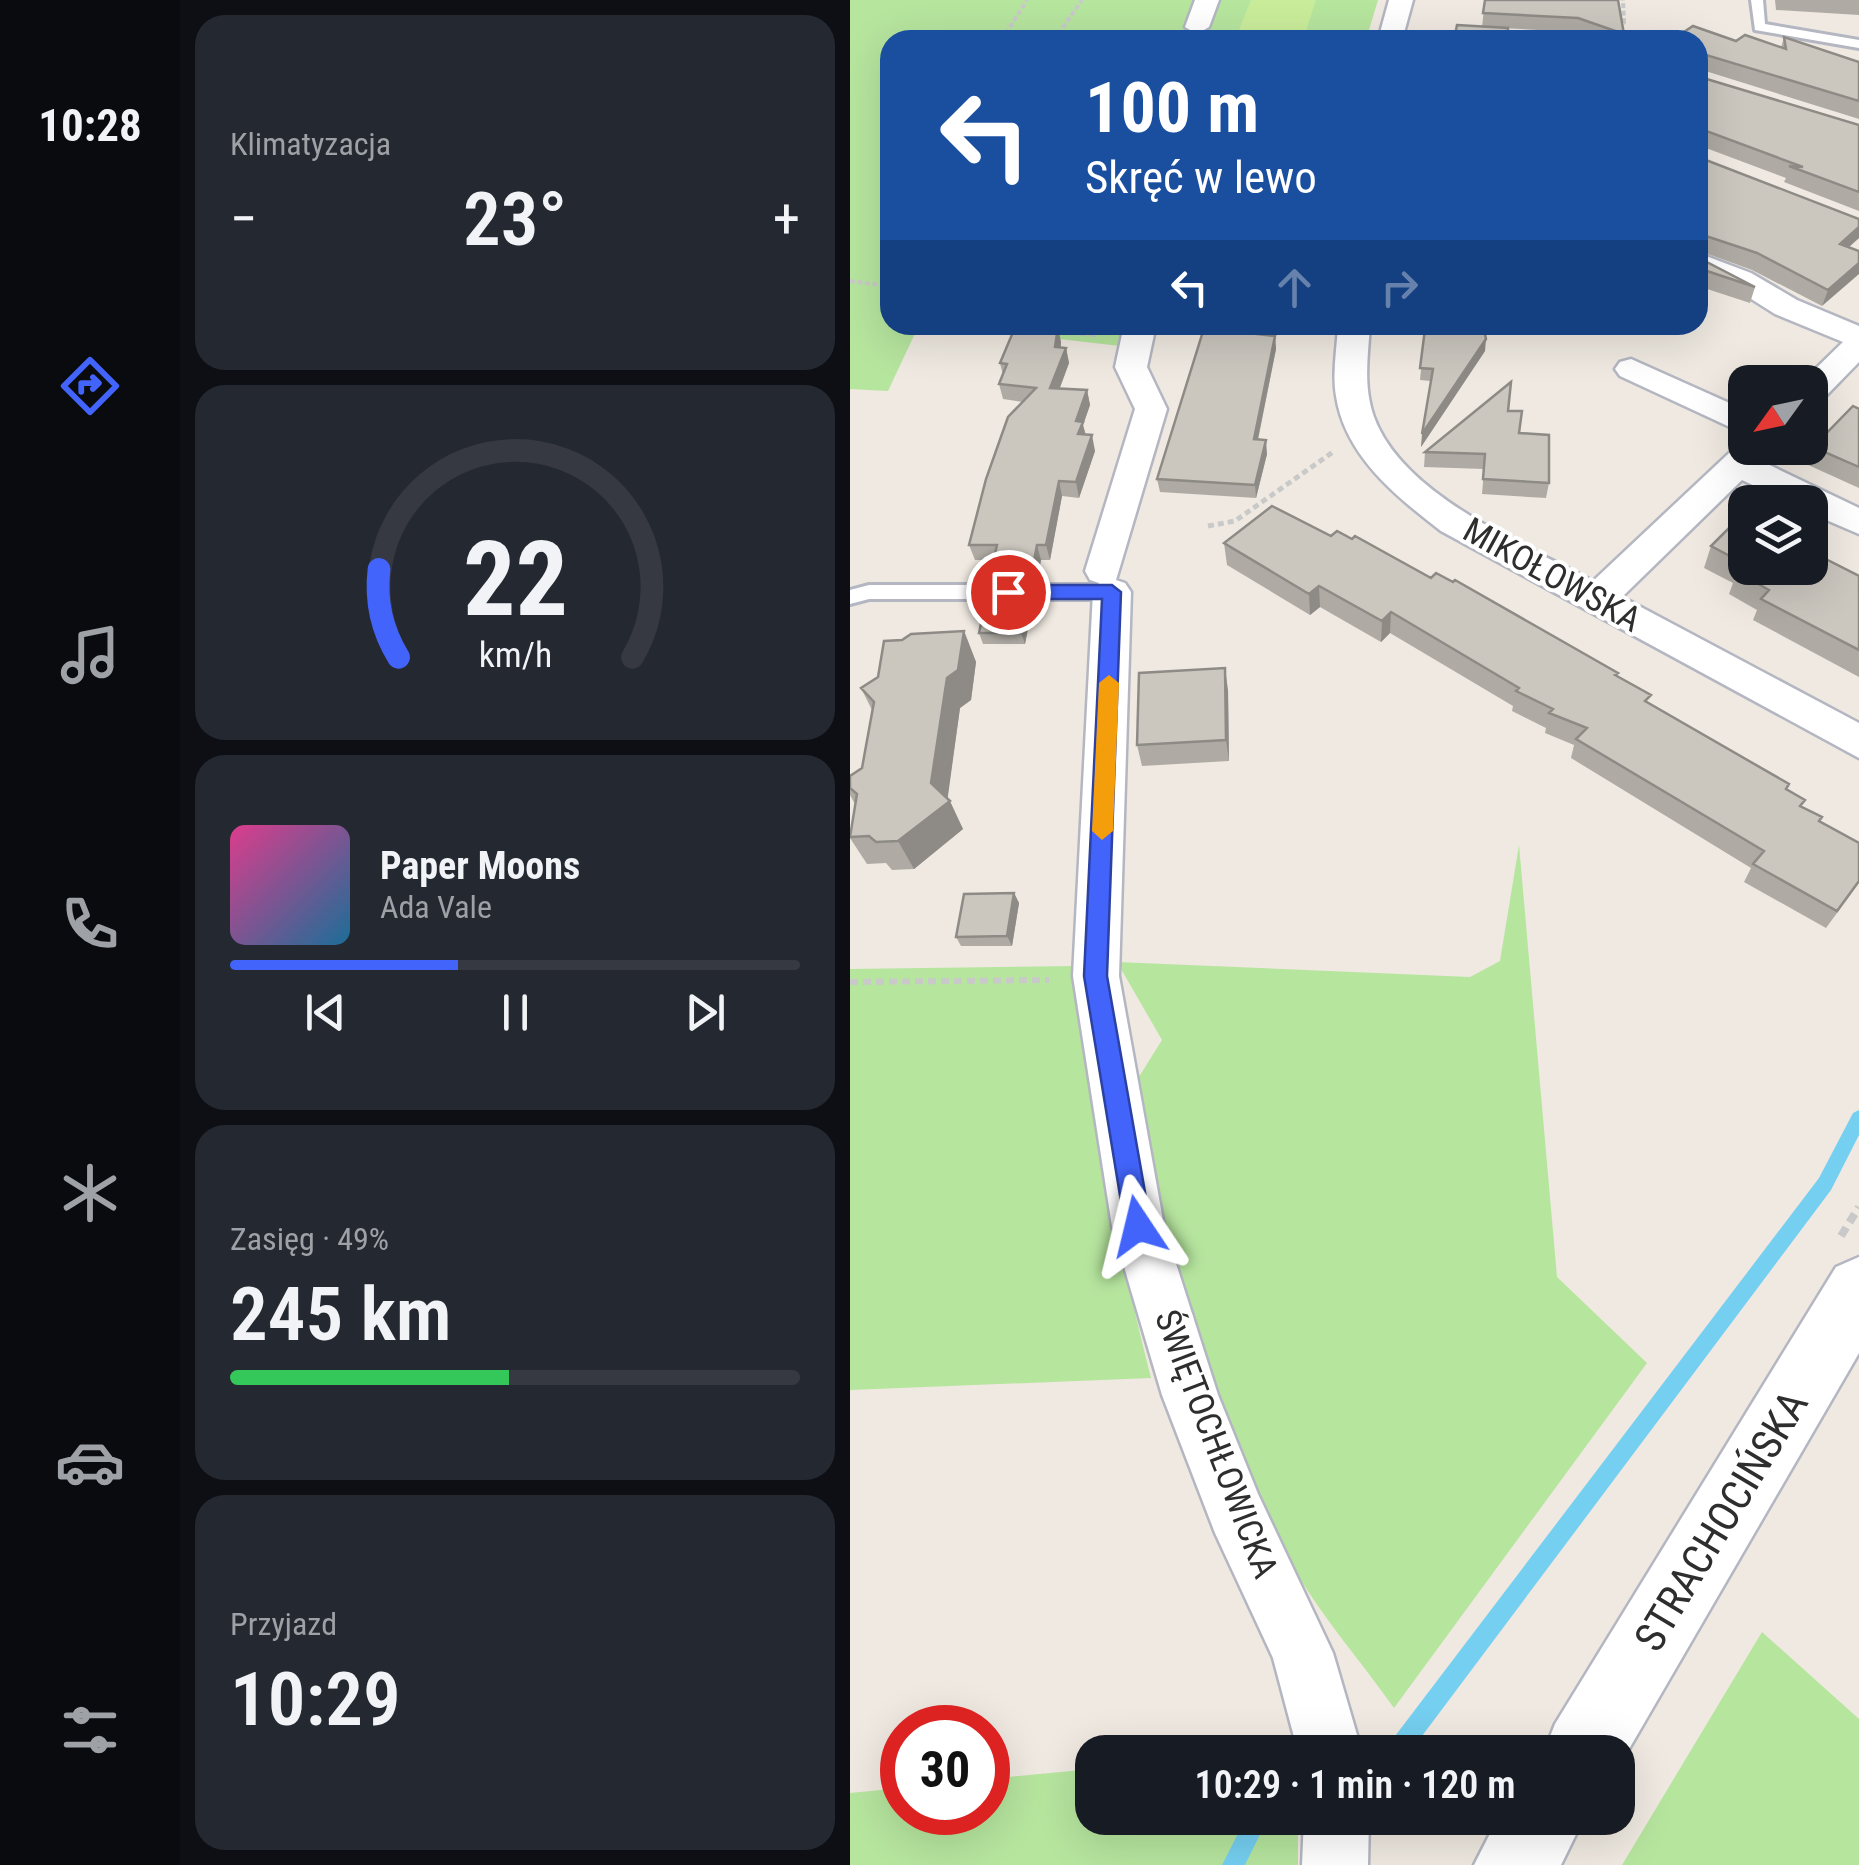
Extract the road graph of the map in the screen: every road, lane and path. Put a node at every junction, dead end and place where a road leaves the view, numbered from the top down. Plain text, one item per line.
1 (1027, 0) edge
2 (1082, 0) edge
3 (1207, 0) edge
4 (1401, 0) edge
5 (1623, 0) edge
6 (1757, 0) edge
7 (1197, 27) dead end
8 (1612, 28) edge
9 (1007, 30) edge
10 (1061, 30) edge
11 (1393, 30) edge
12 (1859, 44) edge
13 (1708, 266) edge
14 (850, 281) edge
15 (880, 285) edge
16 (1138, 335) edge
17 (1354, 335) edge
18 (1855, 352) edge
19 (1631, 369) dead end
20 (1828, 377) edge
21 (1728, 415) edge
22 (1366, 436) junction
23 (1737, 465) edge
24 (1761, 465) edge
25 (1859, 522) edge
26 (1208, 526) dead end
27 (1108, 582) junction
28 (850, 598) edge
29 (1596, 600) junction
30 (1859, 742) edge
31 (1096, 976) junction
32 (850, 982) edge
33 (1859, 1290) edge
34 (1325, 1735) edge
35 (1592, 1735) edge
36 (1336, 1835) edge
37 (1534, 1835) edge
38 (1334, 1865) edge
39 (1516, 1865) edge

1 - 9 path
2 - 10 path
3 - 7 street
4 - 11 street
5 - 8 path
6 - 12 lane
13 - 18 street
14 - 15 path
16 - 27 street, ŚWIĘTOCHŁOWICKA
17 - 22 street, MIKOŁOWSKA
18 - 20 street
19 - 21 street
22 - 26 path
22 - 29 street, MIKOŁOWSKA
23 - 29 street
24 - 25 street
27 - 28 lane
27 - 31 street, ŚWIĘTOCHŁOWICKA
29 - 30 street, MIKOŁOWSKA
31 - 32 path
31 - 34 street, ŚWIĘTOCHŁOWICKA
33 - 35 main road, STRACHOCIŃSKA
36 - 38 street
37 - 39 main road

